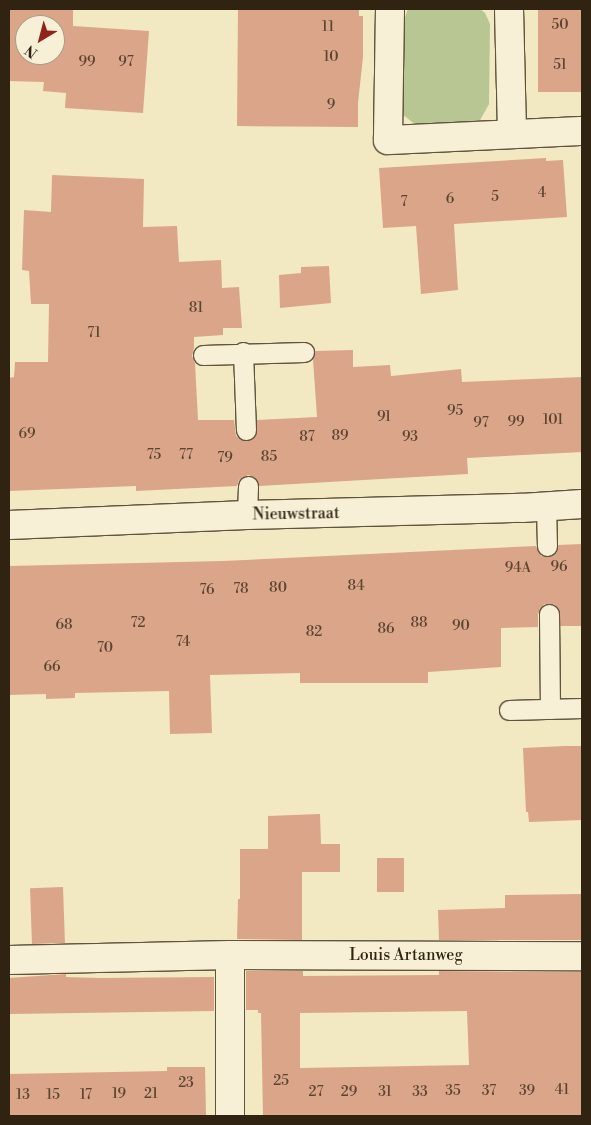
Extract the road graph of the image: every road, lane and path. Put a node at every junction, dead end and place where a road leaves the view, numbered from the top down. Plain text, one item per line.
1 (390, 9) edge
2 (509, 9) edge
3 (582, 131) edge
4 (512, 133) junction
5 (243, 352) junction
6 (304, 352) dead end
7 (203, 355) dead end
8 (246, 430) dead end
9 (248, 486) dead end
10 (582, 504) edge
11 (546, 506) junction
12 (247, 515) junction
13 (9, 525) edge
14 (546, 546) dead end
15 (549, 614) dead end
16 (582, 708) edge
17 (550, 709) junction
18 (509, 710) dead end
19 (230, 955) junction
20 (582, 956) edge
21 (9, 960) edge
22 (230, 1116) edge

1 - 4 street
2 - 4 street
3 - 4 street
5 - 6 lane
5 - 7 lane
5 - 8 lane
9 - 12 lane
10 - 11 street, Nieuwstraat
11 - 12 street, Nieuwstraat
11 - 14 lane
12 - 13 street, Nieuwstraat
15 - 17 lane
16 - 17 lane
17 - 18 lane
19 - 20 street, Louis Artanweg
19 - 21 street, Louis Artanweg
19 - 22 street

